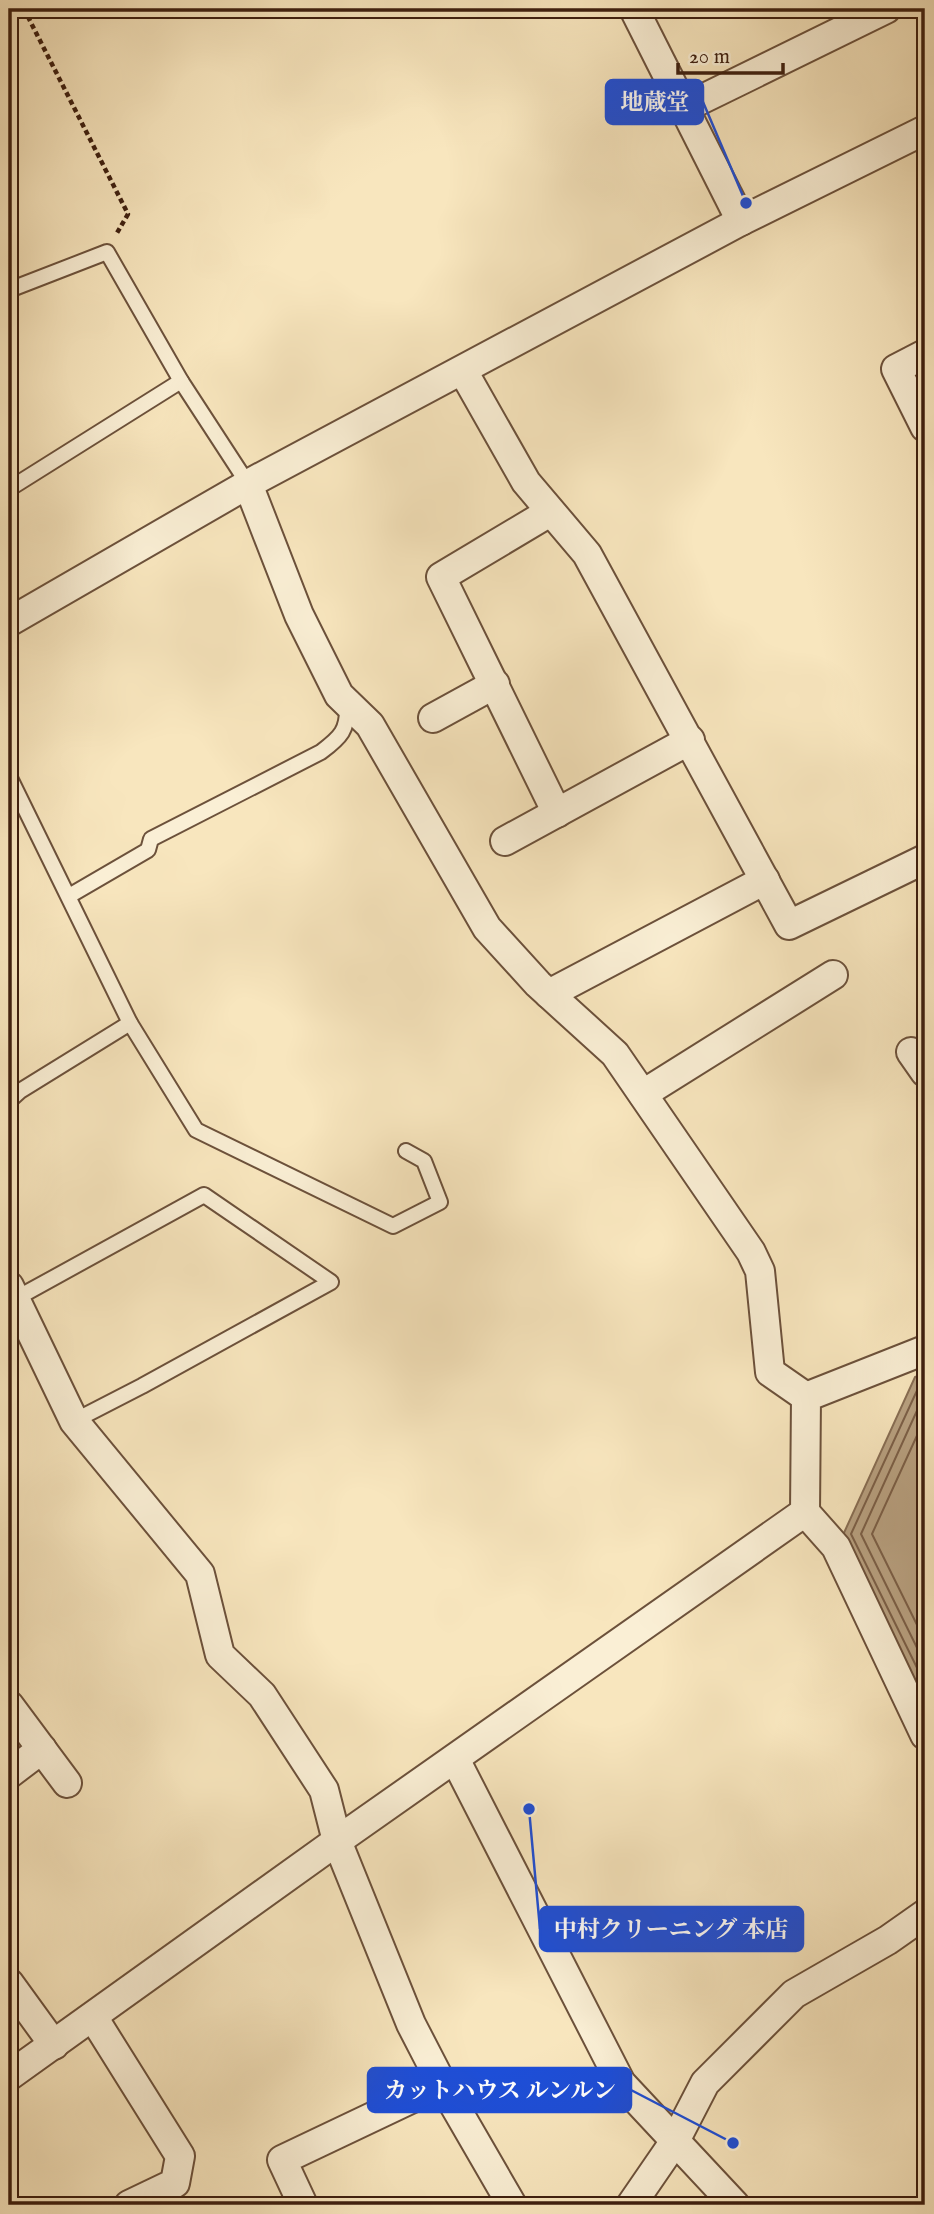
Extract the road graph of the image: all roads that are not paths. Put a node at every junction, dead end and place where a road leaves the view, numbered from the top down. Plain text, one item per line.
1 (634, 9) edge
2 (886, 9) edge
3 (684, 108) junction
4 (925, 130) edge
5 (741, 221) junction
6 (9, 290) edge
7 (925, 354) edge
8 (463, 371) junction
9 (181, 382) junction
10 (925, 427) edge
11 (248, 484) junction
12 (9, 489) edge
13 (550, 512) junction
14 (9, 622) edge
15 (495, 684) junction
16 (347, 702) junction
17 (433, 718) dead end
18 (690, 740) junction
19 (9, 776) edge
20 (557, 813) junction
21 (505, 841) dead end
22 (925, 859) edge
23 (765, 880) junction
24 (69, 896) junction
25 (833, 975) dead end
26 (549, 994) junction
27 (130, 1023) junction
28 (643, 1094) junction
29 (9, 1101) edge
30 (406, 1151) dead end
31 (12, 1292) edge
32 (925, 1350) edge
33 (806, 1397) junction
34 (74, 1421) junction
35 (805, 1512) junction
36 (9, 1705) edge
37 (925, 1735) edge
38 (42, 1749) junction
39 (455, 1759) junction
40 (9, 1774) edge
41 (68, 1783) dead end
42 (337, 1841) junction
43 (925, 1914) edge
44 (9, 1983) edge
45 (93, 2017) junction
46 (54, 2045) junction
47 (9, 2077) edge
48 (442, 2084) junction
49 (675, 2141) junction
50 (502, 2202) edge
51 (129, 2205) edge
52 (303, 2205) edge
53 (631, 2205) edge
54 (735, 2205) edge

1 - 3 street
2 - 3 street
3 - 5 street
4 - 5 street
5 - 8 street
6 - 9 lane
7 - 10 street
8 - 11 street
8 - 13 street
9 - 11 lane
9 - 12 lane
11 - 14 street
11 - 16 street
13 - 15 street
13 - 18 street
15 - 17 street
15 - 20 street
16 - 24 lane
16 - 26 street
18 - 20 street
18 - 23 street
19 - 24 lane
20 - 21 street
22 - 23 street
23 - 26 street
24 - 27 lane
25 - 28 street
26 - 28 street
27 - 29 lane
27 - 30 lane
28 - 33 street
31 - 34 street
31 - 34 lane
32 - 33 street
33 - 35 street
34 - 42 street
35 - 37 street
35 - 39 street
36 - 38 street
38 - 40 street
38 - 41 street
39 - 42 street
39 - 49 street
42 - 45 street
42 - 48 street
43 - 49 street
44 - 46 street
45 - 46 street
45 - 51 street
46 - 47 street
48 - 50 street
48 - 52 street
49 - 53 street
49 - 54 street

